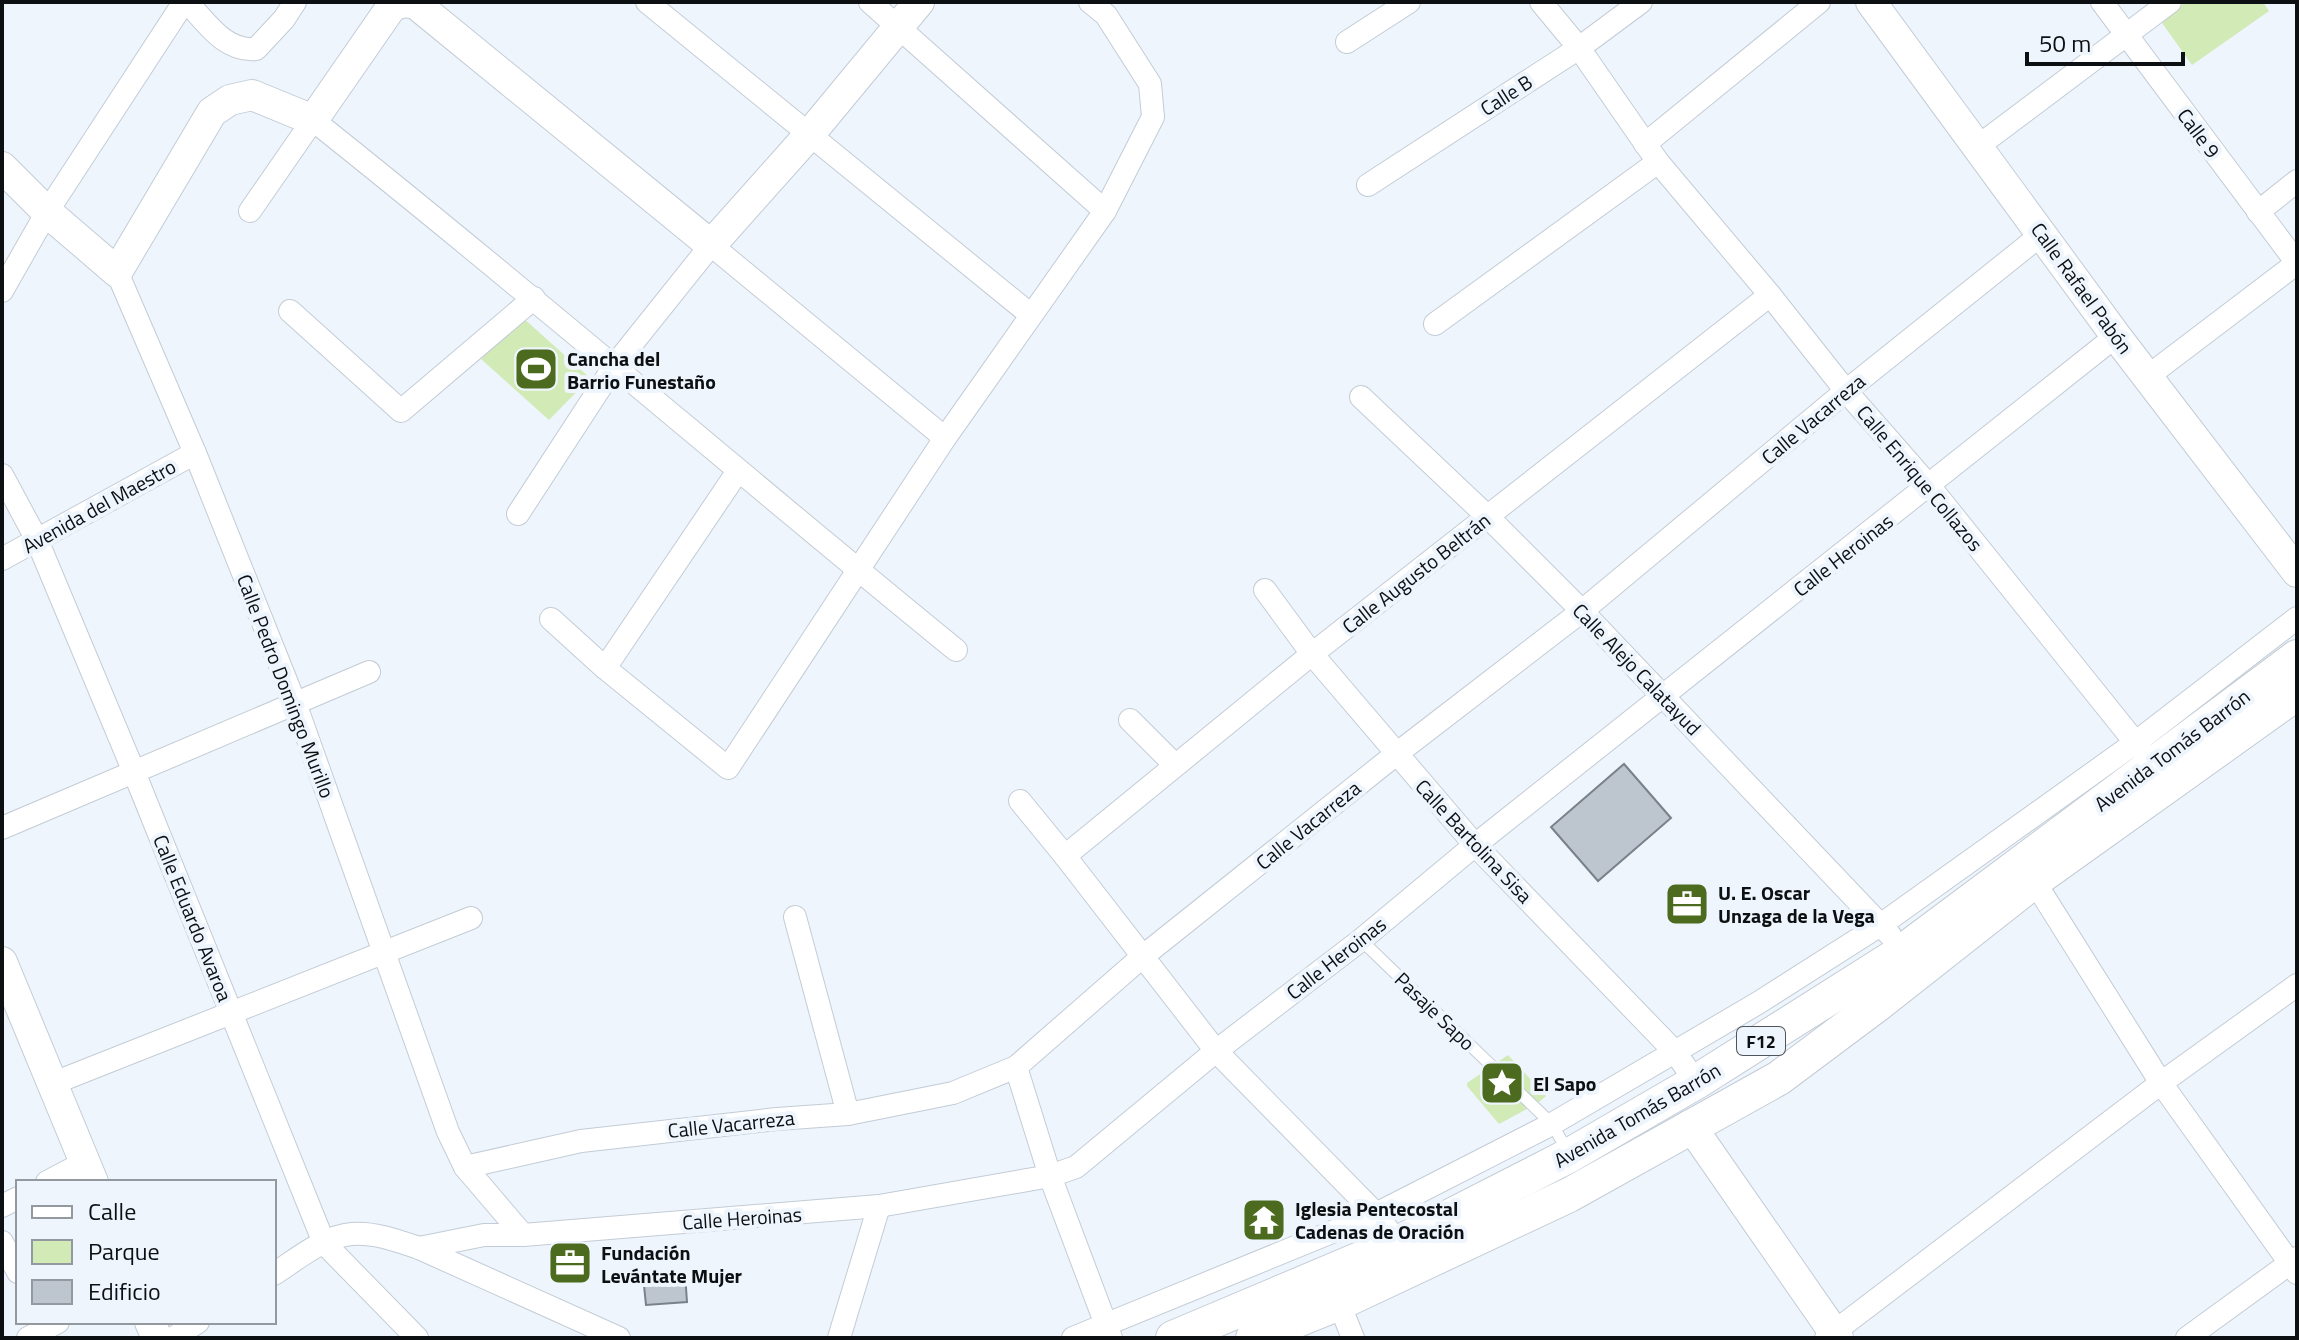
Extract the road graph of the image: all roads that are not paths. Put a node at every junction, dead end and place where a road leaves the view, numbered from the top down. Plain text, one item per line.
1 (186, 2) edge
2 (295, 2) edge
3 (647, 2) edge
4 (870, 2) edge
5 (919, 2) edge
6 (1090, 2) edge
7 (1409, 2) edge
8 (1541, 2) edge
9 (1641, 2) edge
10 (1819, 2) edge
11 (2102, 2) edge
12 (2170, 2) edge
13 (1883, 6) edge
14 (898, 26) junction
15 (2127, 36) junction
16 (1347, 42) dead end
17 (1579, 48) junction
18 (313, 120) junction
19 (809, 135) junction
20 (1977, 147) junction
21 (1651, 153) junction
22 (2, 167) edge
23 (2297, 181) edge
24 (1368, 185) dead end
25 (250, 211) dead end
26 (1105, 211) junction
27 (47, 212) junction
28 (2258, 212) junction
29 (2042, 234) junction
30 (711, 245) junction
31 (2297, 263) edge
32 (117, 272) junction
33 (2, 291) edge
34 (1770, 295) junction
35 (534, 298) junction
36 (290, 311) dead end
37 (1031, 315) junction
38 (1435, 324) dead end
39 (2116, 336) junction
40 (615, 365) junction
41 (2147, 377) junction
42 (1846, 391) junction
43 (1361, 397) dead end
44 (945, 438) junction
45 (195, 453) junction
46 (738, 471) junction
47 (2, 475) edge
48 (1930, 487) junction
49 (518, 514) dead end
50 (1487, 516) junction
51 (37, 540) junction
52 (2, 559) edge
53 (858, 570) junction
54 (2297, 572) edge
55 (1265, 590) dead end
56 (1582, 611) junction
57 (2297, 618) edge
58 (551, 619) dead end
59 (956, 650) dead end
60 (1312, 654) junction
61 (2297, 657) edge
62 (605, 668) junction
63 (369, 672) dead end
64 (2297, 693) edge
65 (1664, 697) junction
66 (295, 703) junction
67 (1130, 720) dead end
68 (2144, 753) junction
69 (1395, 755) junction
70 (1174, 764) junction
71 (134, 772) junction
72 (1020, 801) dead end
73 (2, 828) edge
74 (1475, 845) junction
75 (1065, 856) junction
76 (2034, 881) junction
77 (795, 917) dead end
78 (471, 918) dead end
79 (1882, 924) junction
80 (1361, 940) junction
81 (1902, 952) junction
82 (384, 953) junction
83 (1142, 957) junction
84 (3, 970) edge
85 (2297, 985) edge
86 (231, 1013) junction
87 (1216, 1051) junction
88 (1675, 1052) junction
89 (1016, 1067) junction
90 (1696, 1082) junction
91 (54, 1083) junction
92 (2161, 1083) junction
93 (848, 1114) junction
94 (1552, 1124) junction
95 (1690, 1125) junction
96 (1570, 1155) junction
97 (465, 1167) junction
98 (89, 1172) edge
99 (1050, 1176) junction
100 (55, 1180) edge
101 (879, 1206) junction
102 (1376, 1214) junction
103 (523, 1235) junction
104 (2, 1242) edge
105 (324, 1243) junction
106 (1398, 1243) junction
107 (419, 1248) junction
108 (2295, 1264) edge
109 (16, 1268) edge
110 (276, 1273) edge
111 (1339, 1303) junction
112 (195, 1324) edge
113 (1108, 1331) edge
114 (1833, 1336) edge
115 (173, 1338) edge
116 (417, 1338) edge
117 (619, 1338) edge
118 (839, 1338) edge
119 (1073, 1338) edge
120 (1173, 1338) edge
121 (1253, 1338) edge
122 (1353, 1338) edge
123 (2187, 1338) edge

1 - 2 street
1 - 27 street
3 - 19 street
4 - 14 street
5 - 14 street
6 - 26 street
7 - 16 street
8 - 17 street, Calle Enrique Collazos
9 - 17 street, Calle B
10 - 21 street
11 - 15 street, Calle 9
12 - 15 street
13 - 20 street, Calle Rafael Pabón
14 - 19 street
14 - 26 street
15 - 20 street
15 - 28 street, Calle 9
17 - 21 street, Calle Enrique Collazos
17 - 24 street, Calle B
18 - 25 street
18 - 30 street
18 - 32 street
18 - 35 street
19 - 30 street
19 - 37 street
20 - 29 street, Calle Rafael Pabón
21 - 34 street, Calle Enrique Collazos
21 - 38 street
22 - 27 street, Calle Pedro Domingo Murillo
23 - 28 street
26 - 37 street
27 - 32 street, Calle Pedro Domingo Murillo
27 - 33 street
28 - 31 street, Calle 9
29 - 39 street, Calle Rafael Pabón
29 - 42 street, Calle Vacarreza
30 - 40 street
30 - 44 street
31 - 41 street
32 - 45 street, Calle Pedro Domingo Murillo
34 - 42 street, Calle Enrique Collazos
34 - 50 street, Calle Augusto Beltrán
35 - 36 street
35 - 40 street
37 - 44 street
39 - 41 street, Calle Rafael Pabón
39 - 48 street, Calle Heroinas
40 - 46 street
40 - 49 street
41 - 54 street, Calle Rafael Pabón
42 - 48 street, Calle Enrique Collazos
42 - 56 street, Calle Vacarreza
43 - 50 street, Calle Alejo Calatayud
44 - 53 street
45 - 51 street, Avenida del Maestro
45 - 66 street, Calle Pedro Domingo Murillo
46 - 53 street
46 - 62 street
47 - 51 street, Calle Eduardo Avaroa
48 - 65 street, Calle Heroinas
48 - 68 street, Calle Enrique Collazos
50 - 56 street, Calle Alejo Calatayud
50 - 60 street, Calle Augusto Beltrán
51 - 52 street, Avenida del Maestro
51 - 71 street, Calle Eduardo Avaroa
53 - 59 street
53 - 62 street
55 - 60 street, Calle Bartolina Sisa
56 - 65 street, Calle Alejo Calatayud
56 - 69 street, Calle Vacarreza
57 - 68 street
58 - 62 street
60 - 69 street, Calle Bartolina Sisa
60 - 70 street, Calle Augusto Beltrán
61 - 68 main road, Avenida Tomás Barrón / F12
63 - 66 street
64 - 76 main road, Avenida Tomás Barrón / F12
65 - 74 street, Calle Heroinas
65 - 79 street, Calle Alejo Calatayud
66 - 71 street
66 - 82 street, Calle Pedro Domingo Murillo
67 - 70 street
68 - 79 street
68 - 81 main road, Avenida Tomás Barrón / F12
69 - 74 street, Calle Bartolina Sisa
69 - 83 street, Calle Vacarreza
70 - 75 street, Calle Augusto Beltrán
71 - 73 street
71 - 86 street, Calle Eduardo Avaroa
72 - 75 street
74 - 80 street, Calle Heroinas
74 - 88 street, Calle Bartolina Sisa
75 - 83 street
76 - 92 street
76 - 95 main road, Avenida Tomás Barrón / F12
77 - 93 street
78 - 82 street
79 - 81 street, Calle Alejo Calatayud
79 - 88 street
80 - 87 street, Calle Heroinas
80 - 94 lane, Pasaje Sapo
81 - 90 main road, Avenida Tomás Barrón / F12
82 - 86 street
82 - 97 street, Calle Pedro Domingo Murillo
83 - 87 street
83 - 89 street, Calle Vacarreza
84 - 91 street
85 - 92 street
86 - 91 street
86 - 105 street, Calle Eduardo Avaroa
87 - 99 street, Calle Heroinas
87 - 102 street
88 - 90 street, Calle Bartolina Sisa
88 - 94 street
89 - 93 street, Calle Vacarreza
89 - 99 street
90 - 96 main road, Avenida Tomás Barrón / F12
91 - 98 street
92 - 108 street
92 - 114 street
93 - 97 street, Calle Vacarreza
94 - 96 lane, Pasaje Sapo
94 - 102 street
95 - 111 main road, Avenida Tomás Barrón / F12
95 - 114 street
96 - 106 main road, Avenida Tomás Barrón / F12
97 - 103 street, Calle Pedro Domingo Murillo
98 - 100 street
99 - 101 street, Calle Heroinas
99 - 113 street
101 - 103 street, Calle Heroinas
101 - 118 street
102 - 106 street
102 - 113 street
103 - 107 street, Calle Heroinas
104 - 109 street
105 - 107 street
105 - 110 street
105 - 116 street, Calle Eduardo Avaroa
106 - 120 main road, Avenida Tomás Barrón / F12
107 - 117 street
108 - 123 street
111 - 121 main road, Avenida Tomás Barrón / F12
111 - 122 street
112 - 115 street
113 - 119 street

